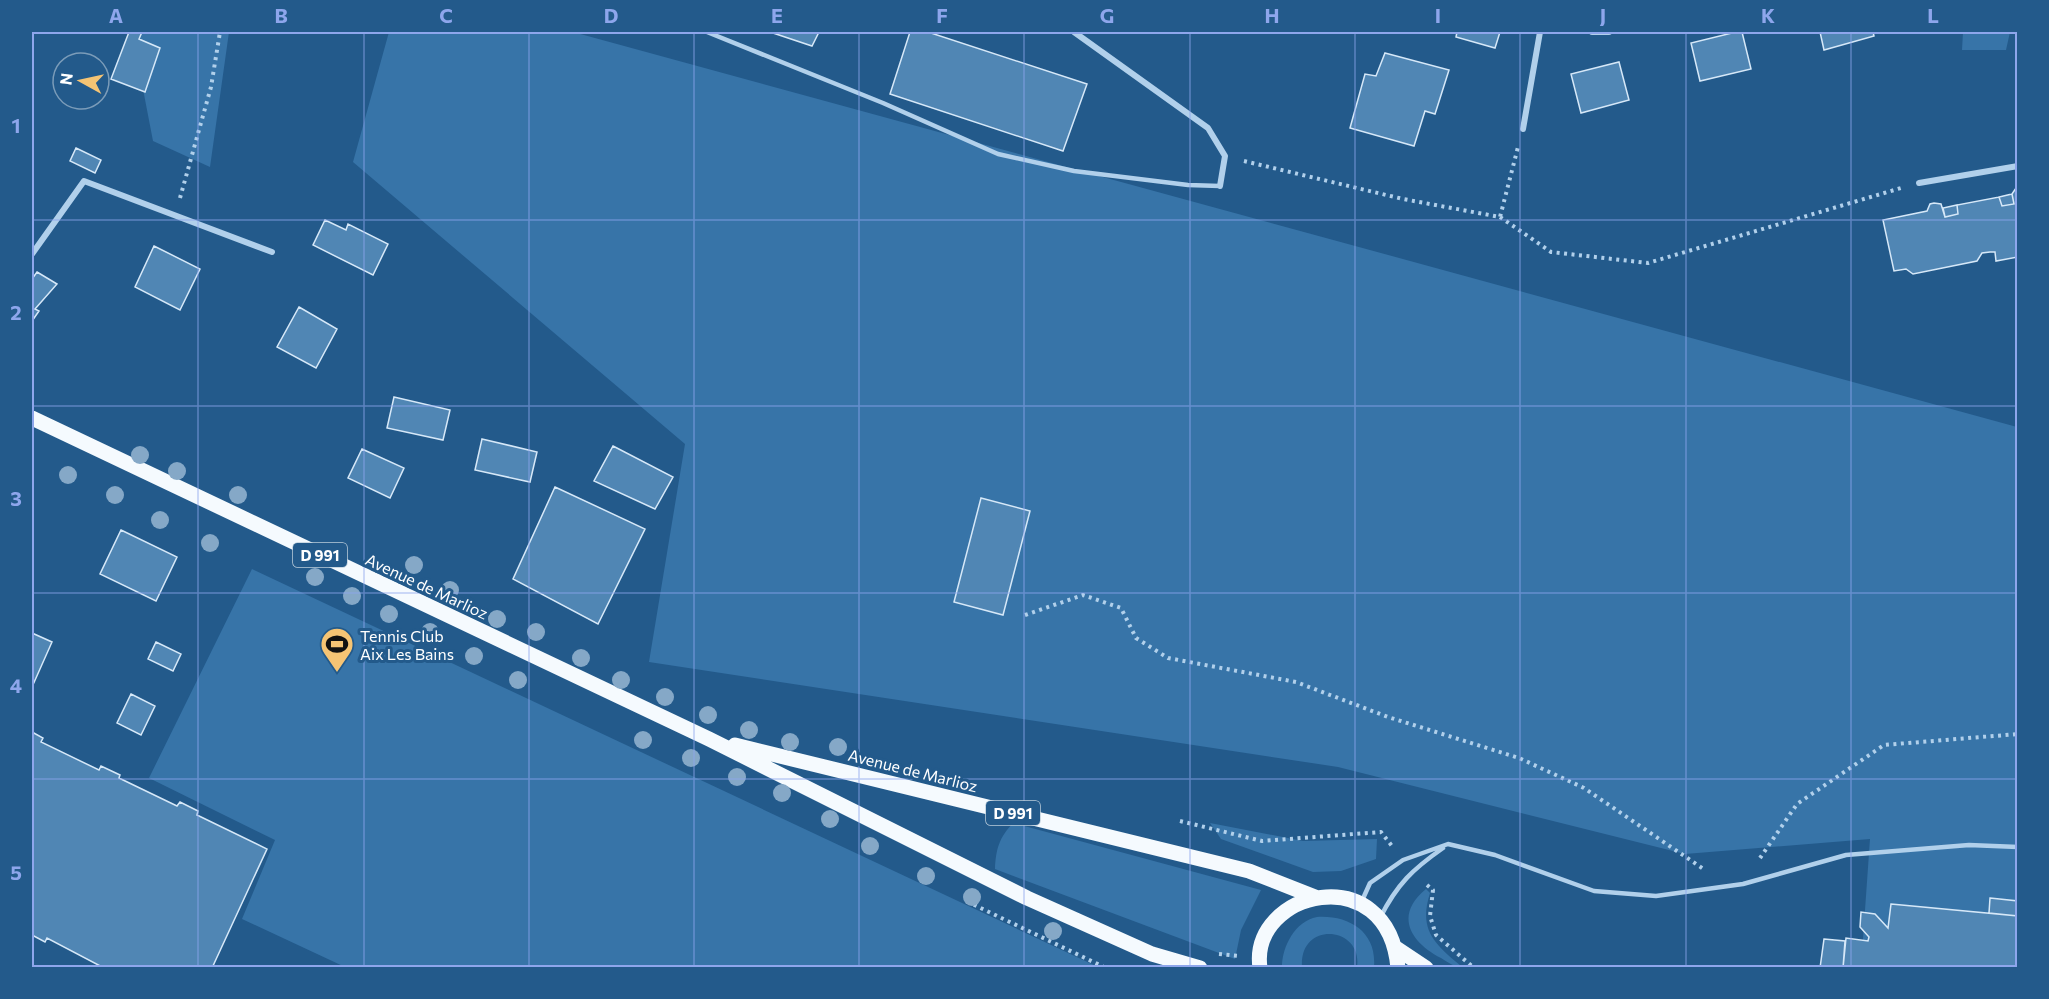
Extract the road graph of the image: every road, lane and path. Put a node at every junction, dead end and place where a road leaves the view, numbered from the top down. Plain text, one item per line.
1 (220, 32) edge
2 (707, 32) edge
3 (1074, 32) edge
4 (1540, 32) edge
5 (1592, 32) edge
6 (1609, 32) edge
7 (1523, 129) joint
8 (1225, 156) junction
9 (2018, 166) edge
10 (1919, 183) joint
11 (1220, 186) joint
12 (175, 216) junction
13 (1500, 217) junction
14 (272, 252) dead end
15 (32, 254) edge
16 (32, 418) edge
17 (1025, 615) dead end
18 (2018, 734) edge
19 (709, 739) junction
20 (1180, 821) dead end
21 (1262, 841) junction
22 (1448, 844) junction
23 (2018, 847) edge
24 (1403, 860) junction
25 (1412, 870) junction
26 (1248, 871) junction
27 (1743, 884) junction
28 (1728, 886) junction
29 (1315, 897) junction
30 (1361, 903) junction
31 (1380, 918) junction
32 (1242, 946) dead end
33 (1396, 948) junction
34 (1199, 967) edge
35 (1260, 968) edge
36 (1398, 968) edge
37 (1426, 968) edge
38 (1474, 968) edge

1 - 12 path
2 - 11 lane
3 - 8 street
4 - 7 street
5 - 6 street
7 - 13 path
8 - 11 street
8 - 13 path
9 - 10 street
10 - 13 path
12 - 14 street
12 - 15 street
16 - 19 main road, Avenue de Marlioz / D 991
17 - 28 path
18 - 27 path
19 - 26 main road, Avenue de Marlioz / D 991
19 - 34 main road, Avenue de Marlioz / D 991
20 - 21 path
21 - 24 path
21 - 26 path
22 - 24 lane
22 - 25 lane
22 - 28 lane
23 - 27 lane
24 - 30 lane
25 - 31 lane
25 - 38 path
26 - 29 main road, Avenue de Marlioz / D 991
27 - 28 lane
29 - 30 main road
29 - 35 main road
30 - 31 main road
31 - 33 main road
32 - 34 path
33 - 36 main road
33 - 37 main road

